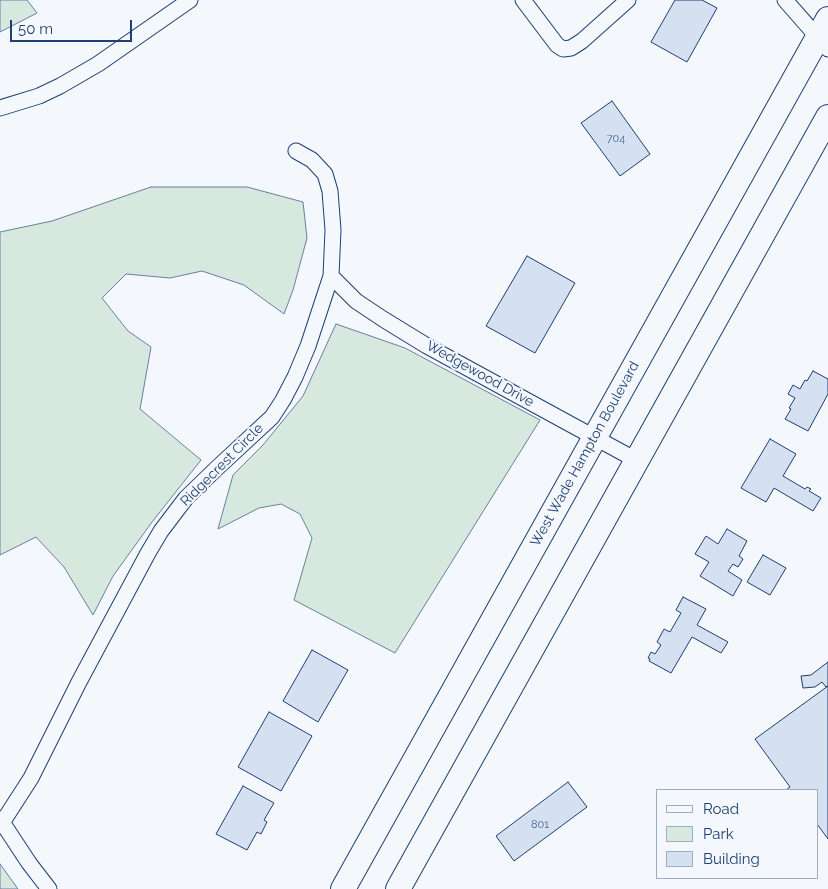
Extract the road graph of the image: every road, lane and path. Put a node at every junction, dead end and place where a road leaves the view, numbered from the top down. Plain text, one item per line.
1 (190, 0) edge
2 (523, 0) edge
3 (628, 0) edge
4 (785, 0) edge
5 (825, 35) edge
6 (0, 108) edge
7 (828, 116) edge
8 (296, 151) dead end
9 (331, 276) junction
10 (594, 437) junction
11 (636, 460) junction
12 (1, 821) edge
13 (49, 889) edge
14 (343, 889) edge
15 (398, 889) edge

1 - 6 street
2 - 3 street
4 - 5 street
5 - 10 main road, West Wade Hampton Boulevard
7 - 11 main road
8 - 9 street, Ridgecrest Circle
9 - 10 street, Wedgewood Drive
9 - 12 street, Ridgecrest Circle
10 - 11 street, Wedgewood Drive
10 - 14 main road, West Wade Hampton Boulevard
11 - 15 main road
12 - 13 street

